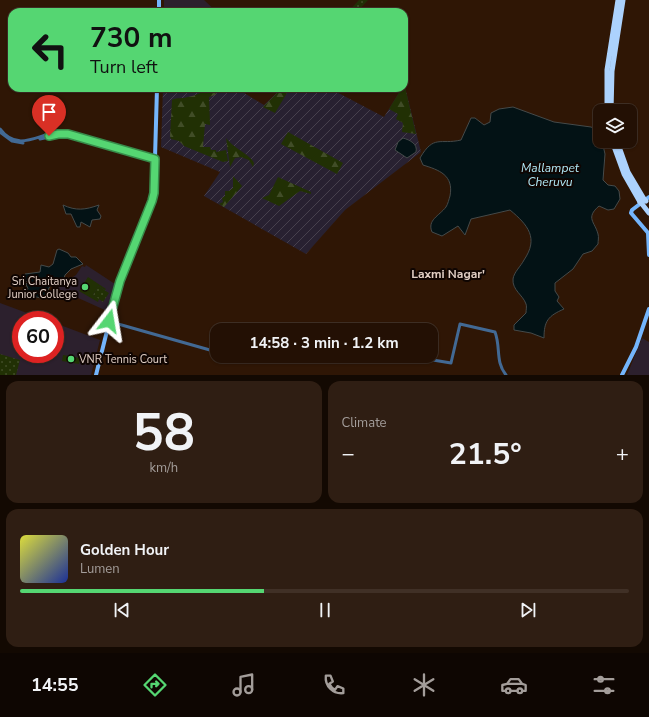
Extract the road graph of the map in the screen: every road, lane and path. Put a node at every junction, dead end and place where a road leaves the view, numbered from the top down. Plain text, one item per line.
1 (615, 0) edge
2 (618, 0) edge
3 (623, 0) edge
4 (626, 0) edge
5 (618, 17) junction
6 (158, 92) edge
7 (158, 92) edge
8 (607, 104) edge
9 (611, 104) edge
10 (0, 129) edge
11 (0, 132) edge
12 (616, 148) edge
13 (155, 159) junction
14 (645, 202) edge
15 (649, 213) edge
16 (649, 233) edge
17 (649, 255) edge
18 (649, 309) edge
19 (649, 316) edge
20 (111, 322) junction
21 (210, 350) edge
22 (438, 361) edge
23 (97, 375) edge
24 (506, 375) edge
25 (624, 375) edge

1 - 5 highway
2 - 5 highway
3 - 5 highway
4 - 5 highway
5 - 8 highway
5 - 9 highway
6 - 13 main road
7 - 20 main road
10 - 13 street
11 - 13 street
12 - 14 highway
13 - 23 main road
14 - 15 highway
14 - 16 main road
16 - 17 main road
18 - 25 main road
19 - 25 main road
20 - 21 street
20 - 23 main road
22 - 24 street

